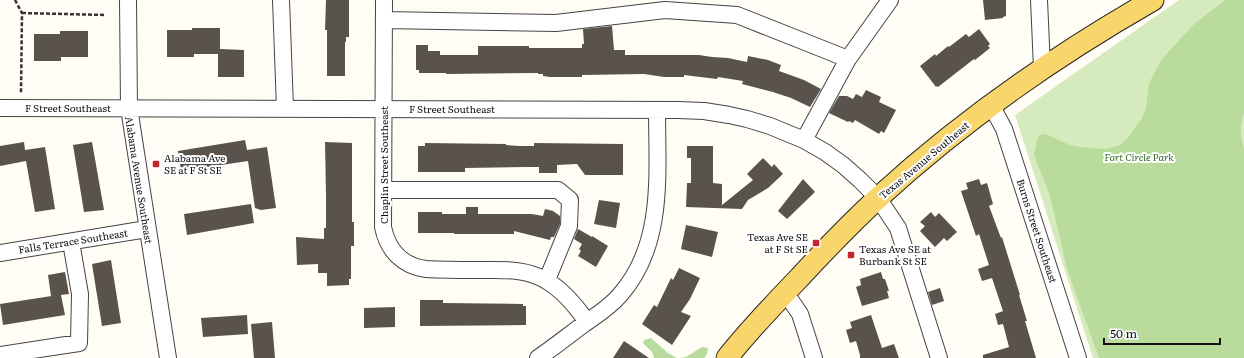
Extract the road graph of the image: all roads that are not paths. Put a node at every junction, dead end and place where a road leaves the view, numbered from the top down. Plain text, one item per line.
1 (128, 0) edge
2 (281, 0) edge
3 (384, 0) edge
4 (890, 0) edge
5 (1039, 0) edge
6 (1153, 0) edge
7 (384, 20) junction
8 (848, 59) junction
9 (1042, 68) junction
10 (991, 105) junction
11 (0, 108) edge
12 (128, 108) junction
13 (285, 108) junction
14 (384, 108) junction
15 (657, 110) junction
16 (804, 140) junction
17 (383, 190) junction
18 (878, 198) junction
19 (147, 229) junction
20 (70, 242) junction
21 (0, 253) edge
22 (547, 280) junction
23 (786, 292) junction
24 (587, 322) junction
25 (0, 355) edge
26 (168, 358) edge
27 (538, 358) edge
28 (727, 358) edge
29 (814, 358) edge
30 (939, 358) edge
31 (1078, 358) edge

1 - 12 street, Alabama Avenue Southeast
2 - 13 street
3 - 7 street, Chaplin Street Southeast
4 - 8 street
5 - 9 street
6 - 9 main road, Texas Avenue Southeast
7 - 8 street
7 - 14 street, Chaplin Street Southeast
8 - 16 street
9 - 10 main road, Texas Avenue Southeast
10 - 18 main road, Texas Avenue Southeast
10 - 31 street, Burns Street Southeast
11 - 12 street, F Street Southeast
12 - 13 street, F Street Southeast
12 - 19 street, Alabama Avenue Southeast
13 - 14 street, F Street Southeast
14 - 15 street, F Street Southeast
14 - 17 street, Chaplin Street Southeast
15 - 16 street, F Street Southeast
15 - 24 street
16 - 18 street, F Street Southeast
17 - 22 street, Chaplin Street Southeast
17 - 22 street
18 - 23 main road, Texas Avenue Southeast
18 - 30 street, F Street Southeast
19 - 20 street, Falls Terrace Southeast
19 - 26 street, Alabama Avenue Southeast
20 - 21 street, Falls Terrace Southeast
20 - 25 street
22 - 24 street, Chaplin Street Southeast
23 - 28 main road, Texas Avenue Southeast
23 - 29 street
24 - 27 street

